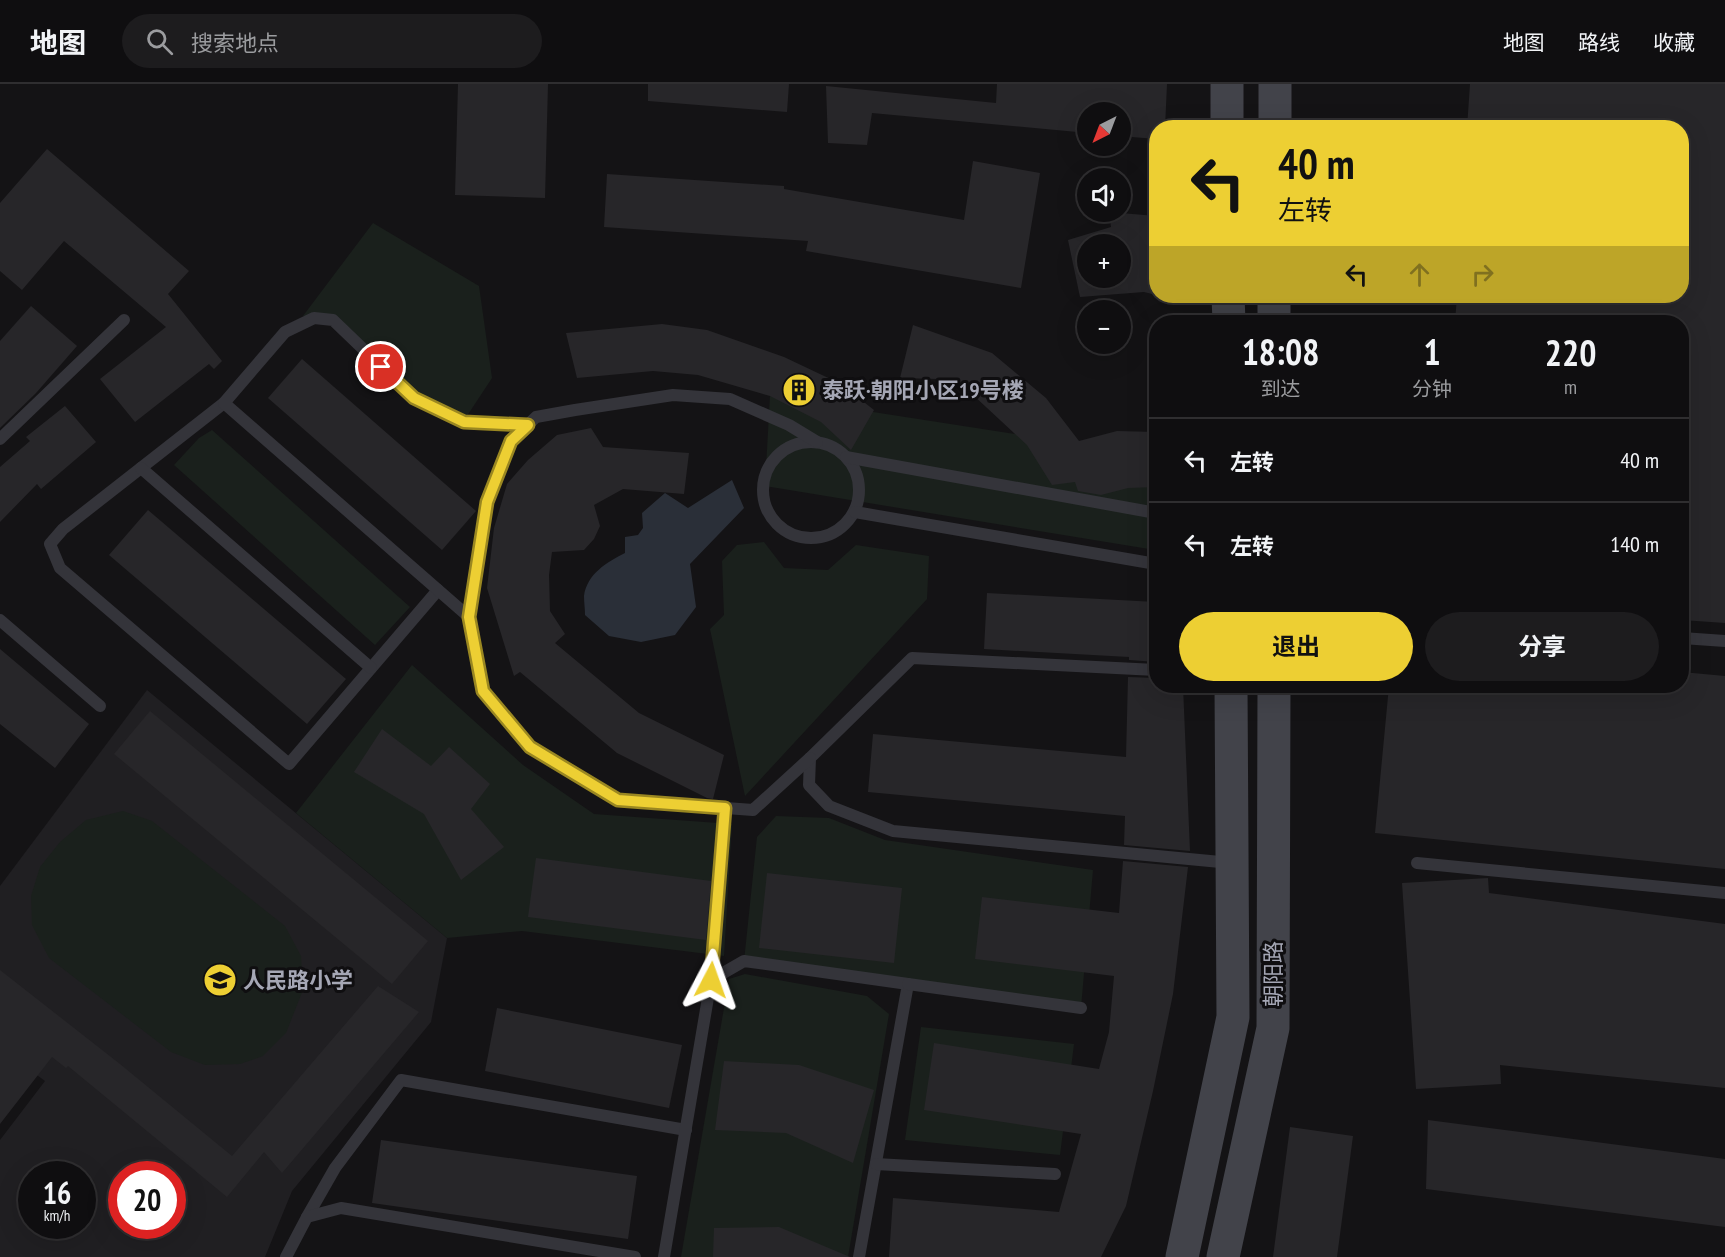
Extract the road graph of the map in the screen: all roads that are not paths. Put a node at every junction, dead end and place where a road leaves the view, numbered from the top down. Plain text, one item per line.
1 (1227, 84) edge
2 (1275, 84) edge
3 (1227, 120) edge
4 (1275, 120) edge
5 (124, 320) dead end
6 (224, 404) junction
7 (528, 425) junction
8 (0, 439) edge
9 (817, 442) junction
10 (846, 457) junction
11 (141, 468) junction
12 (855, 512) junction
13 (1149, 512) edge
14 (1149, 563) edge
15 (438, 590) junction
16 (469, 617) junction
17 (0, 620) edge
18 (1689, 638) edge
19 (1725, 641) edge
20 (371, 668) junction
21 (1149, 670) edge
22 (1231, 693) edge
23 (1274, 693) edge
24 (100, 706) dead end
25 (810, 758) junction
26 (725, 808) junction
27 (1232, 863) junction
28 (1417, 863) dead end
29 (1725, 893) edge
30 (711, 980) junction
31 (908, 984) junction
32 (1081, 1008) dead end
33 (686, 1130) junction
34 (876, 1164) junction
35 (1055, 1174) dead end
36 (307, 1217) junction
37 (286, 1257) edge
38 (635, 1257) edge
39 (664, 1257) edge
40 (859, 1257) edge
41 (1182, 1257) edge
42 (1223, 1257) edge

1 - 3 main road
2 - 4 main road
5 - 8 lane
6 - 7 lane
6 - 11 lane
6 - 15 lane
7 - 9 lane
7 - 16 lane
9 - 10 lane
9 - 12 lane
10 - 12 lane
10 - 13 lane
11 - 20 lane
11 - 20 lane
12 - 14 lane
15 - 16 lane
15 - 20 lane
16 - 26 lane
17 - 24 lane
18 - 19 lane
21 - 25 lane
22 - 27 main road, 朝阳路
23 - 42 main road, 朝阳路
25 - 26 lane
25 - 27 lane
26 - 30 lane
27 - 41 main road, 朝阳路
28 - 29 lane
30 - 31 lane
30 - 33 lane
31 - 32 lane
31 - 34 lane
33 - 36 lane
33 - 39 lane
34 - 35 lane
34 - 40 lane
36 - 37 lane
36 - 38 lane

